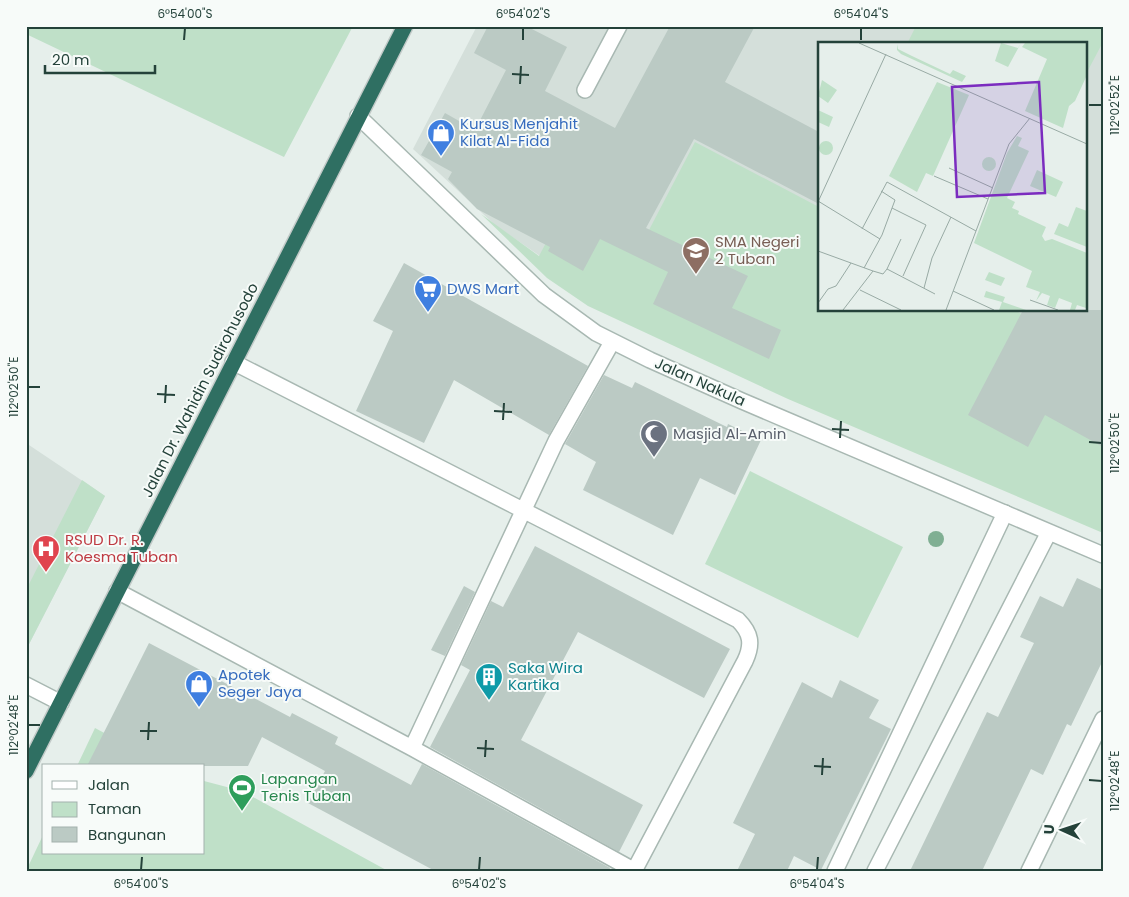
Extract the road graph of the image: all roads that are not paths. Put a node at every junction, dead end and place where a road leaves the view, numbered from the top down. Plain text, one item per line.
1 (405, 26) edge
2 (619, 26) edge
3 (585, 90) dead end
4 (358, 116) junction
5 (612, 342) junction
6 (233, 362) junction
7 (524, 510) junction
8 (1005, 513) junction
9 (1049, 532) junction
10 (1103, 555) edge
11 (117, 591) junction
12 (26, 685) edge
13 (61, 702) junction
14 (1103, 719) edge
15 (412, 748) junction
16 (27, 768) edge
17 (635, 871) edge
18 (835, 871) edge
19 (875, 871) edge
20 (1029, 871) edge

1 - 4 highway, Jalan Dr. Wahidin Sudirohusodo
2 - 3 street
4 - 5 street, Jalan Nakula
4 - 6 highway, Jalan Dr. Wahidin Sudirohusodo
5 - 7 street
5 - 8 street, Jalan Nakula
6 - 7 street
6 - 11 highway, Jalan Dr. Wahidin Sudirohusodo
7 - 15 street
7 - 17 street
8 - 9 street, Jalan Nakula
8 - 18 street
9 - 10 street, Jalan Nakula
9 - 19 street
11 - 13 highway, Jalan Dr. Wahidin Sudirohusodo
11 - 15 street
12 - 13 street
13 - 16 highway, Jalan Dr. Wahidin Sudirohusodo
14 - 20 street
15 - 17 street

